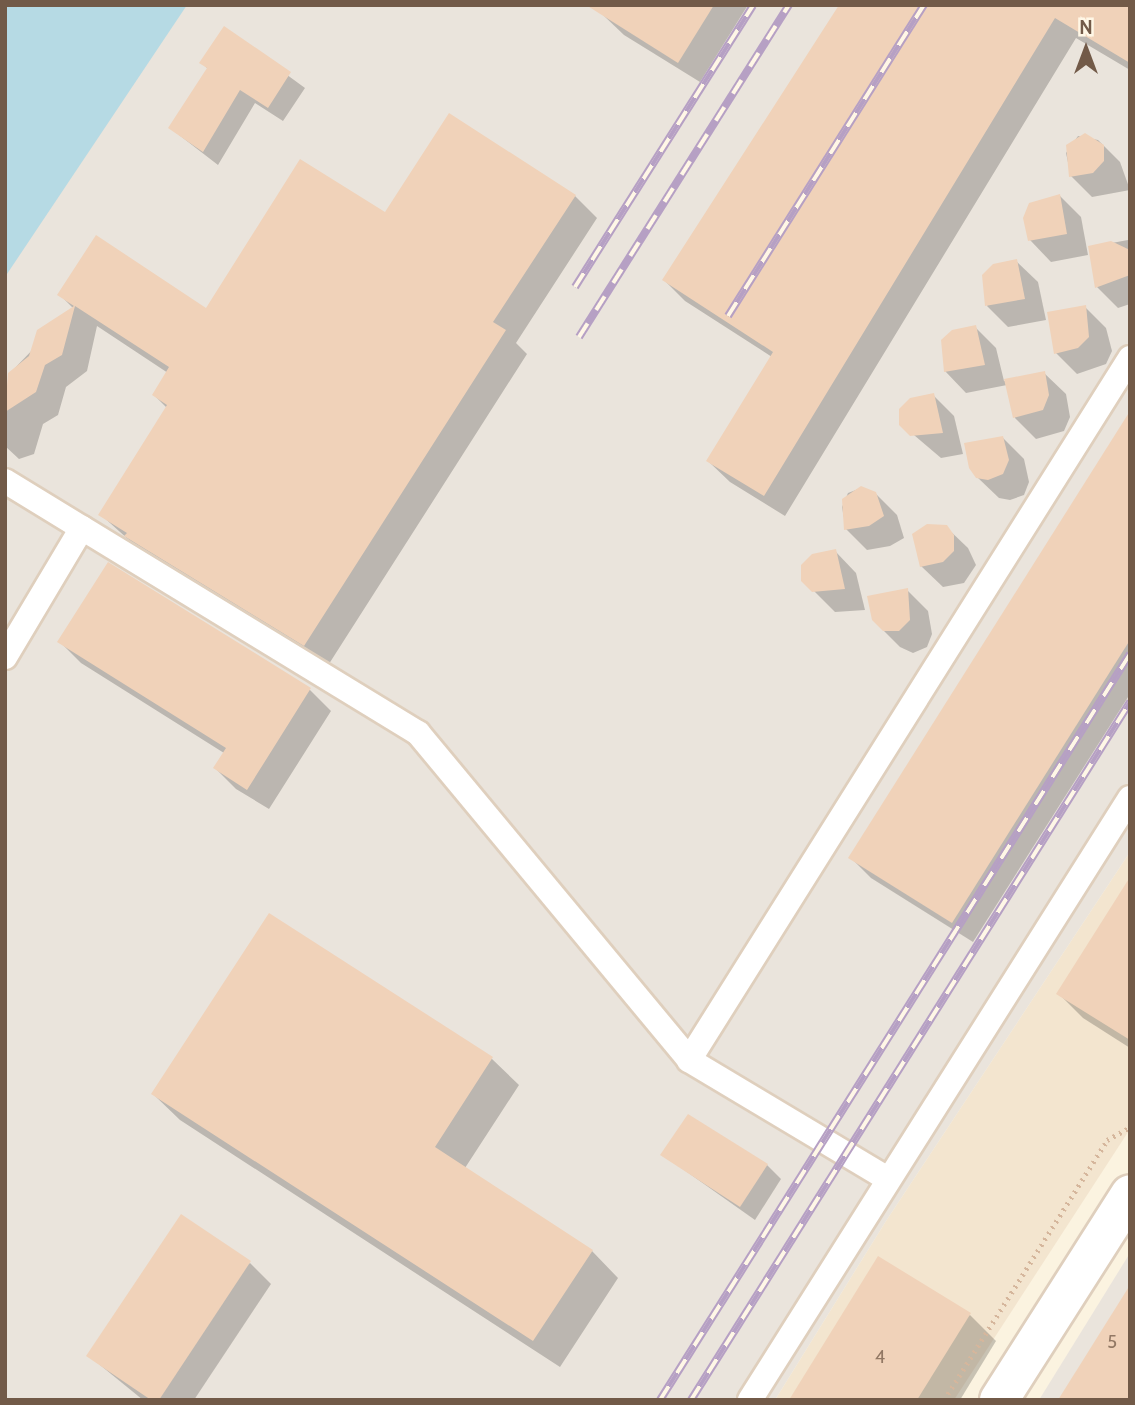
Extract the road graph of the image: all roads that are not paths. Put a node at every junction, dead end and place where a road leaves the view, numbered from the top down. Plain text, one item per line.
1 (1130, 358) edge
2 (5, 481) edge
3 (82, 528) junction
4 (5, 657) edge
5 (1130, 799) edge
6 (690, 1060) junction
7 (888, 1179) junction
8 (1130, 1194) edge
9 (750, 1400) edge
10 (999, 1400) edge

1 - 6 lane
2 - 3 lane
3 - 4 lane
3 - 6 lane
5 - 7 lane
6 - 7 lane
7 - 9 lane
8 - 10 street

